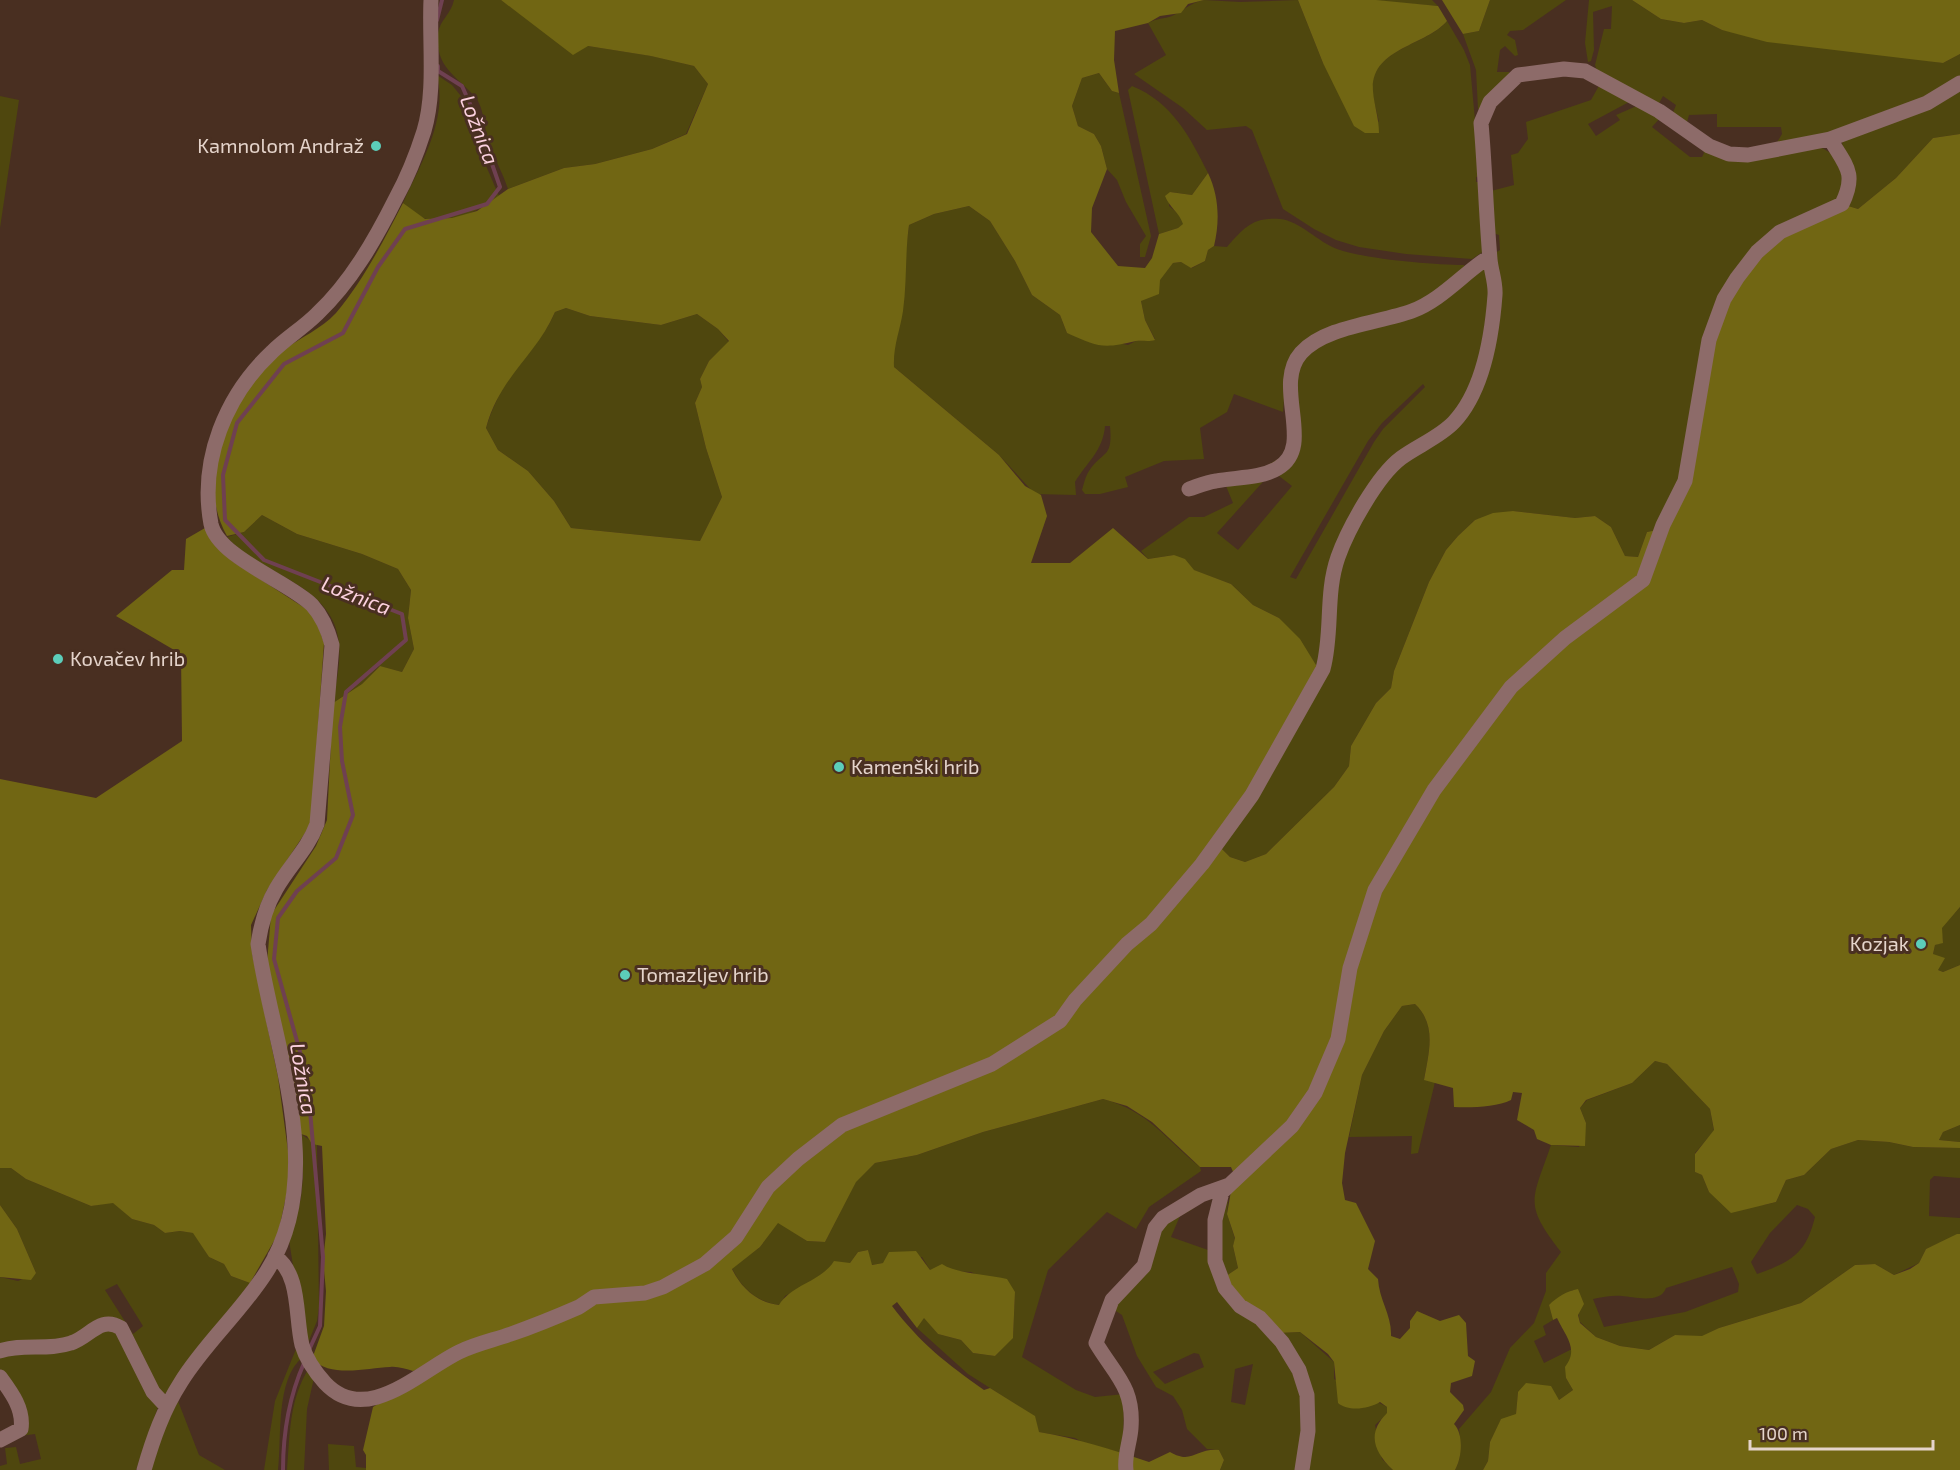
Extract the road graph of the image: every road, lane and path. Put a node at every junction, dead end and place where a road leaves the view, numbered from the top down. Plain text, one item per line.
1 (432, 0) edge
2 (1960, 83) edge
3 (1830, 139) junction
4 (1482, 261) dead end
5 (1189, 489) dead end
6 (1229, 1185) junction
7 (275, 1256) junction
8 (0, 1351) edge
9 (0, 1377) edge
10 (167, 1407) junction
11 (0, 1440) edge
12 (144, 1470) edge
13 (1126, 1470) edge
14 (1302, 1470) edge

1 - 7 street
2 - 3 street
3 - 6 street
3 - 7 street
4 - 5 street
6 - 13 street
6 - 14 street
7 - 10 street
8 - 10 street
9 - 11 street
10 - 12 street

